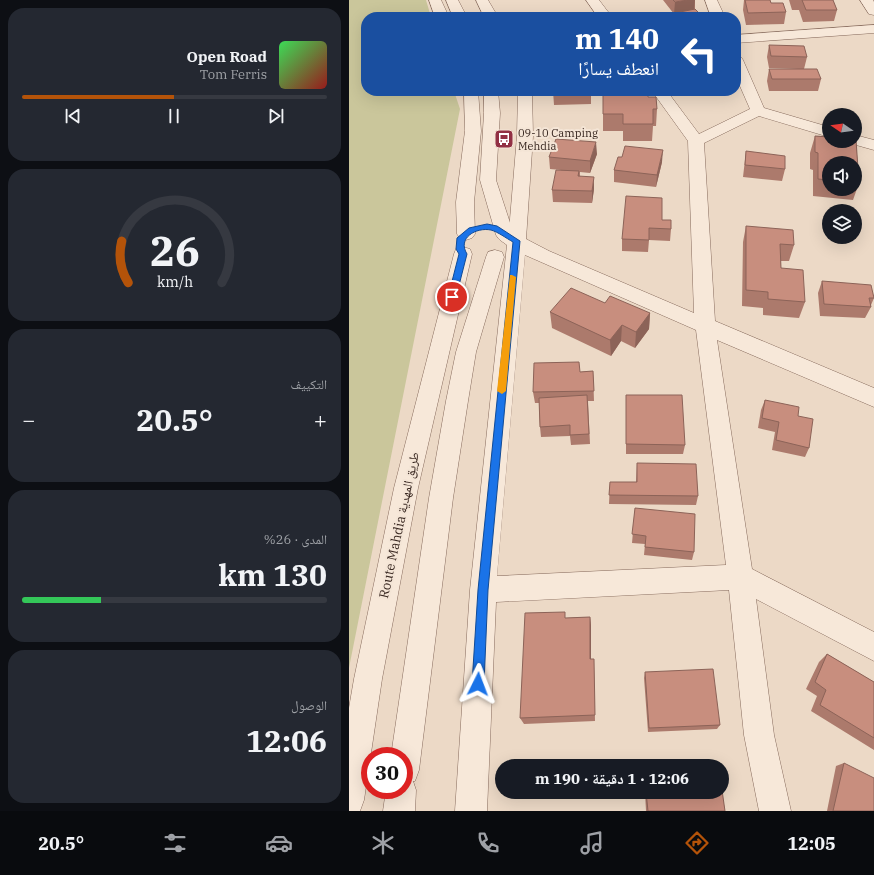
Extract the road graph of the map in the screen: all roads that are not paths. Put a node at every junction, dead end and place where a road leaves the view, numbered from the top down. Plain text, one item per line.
1 (435, 0) edge
2 (451, 0) edge
3 (482, 0) edge
4 (592, 0) edge
5 (711, 0) edge
6 (866, 0) edge
7 (874, 10) edge
8 (440, 12) edge
9 (457, 12) edge
10 (488, 12) edge
11 (601, 12) edge
12 (716, 12) edge
13 (874, 29) edge
14 (741, 39) edge
15 (741, 72) edge
16 (471, 96) edge
17 (491, 96) edge
18 (525, 96) edge
19 (663, 96) edge
20 (758, 111) junction
21 (822, 130) edge
22 (697, 141) junction
23 (862, 142) edge
24 (874, 145) edge
25 (464, 244) junction
26 (506, 248) junction
27 (705, 325) junction
28 (874, 398) edge
29 (740, 577) junction
30 (483, 590) junction
31 (874, 647) edge
32 (407, 747) edge
33 (400, 799) edge
34 (349, 800) edge
35 (399, 811) edge
36 (471, 811) edge
37 (775, 811) edge

1 - 8 street
2 - 9 street
3 - 10 street
4 - 11 street
5 - 12 street
6 - 7 street
13 - 14 street
15 - 20 street
16 - 25 street, Route Mahdia طريق المهدية
17 - 26 street
18 - 26 street
19 - 22 street
20 - 21 street
20 - 22 street
22 - 27 street
23 - 24 street
25 - 26 street
25 - 26 street
25 - 34 street, Route Mahdia طريق المهدية
26 - 27 street
26 - 30 street
26 - 32 street
27 - 28 street
27 - 29 street
29 - 30 street
29 - 31 street
29 - 37 street
30 - 36 street
33 - 35 street

